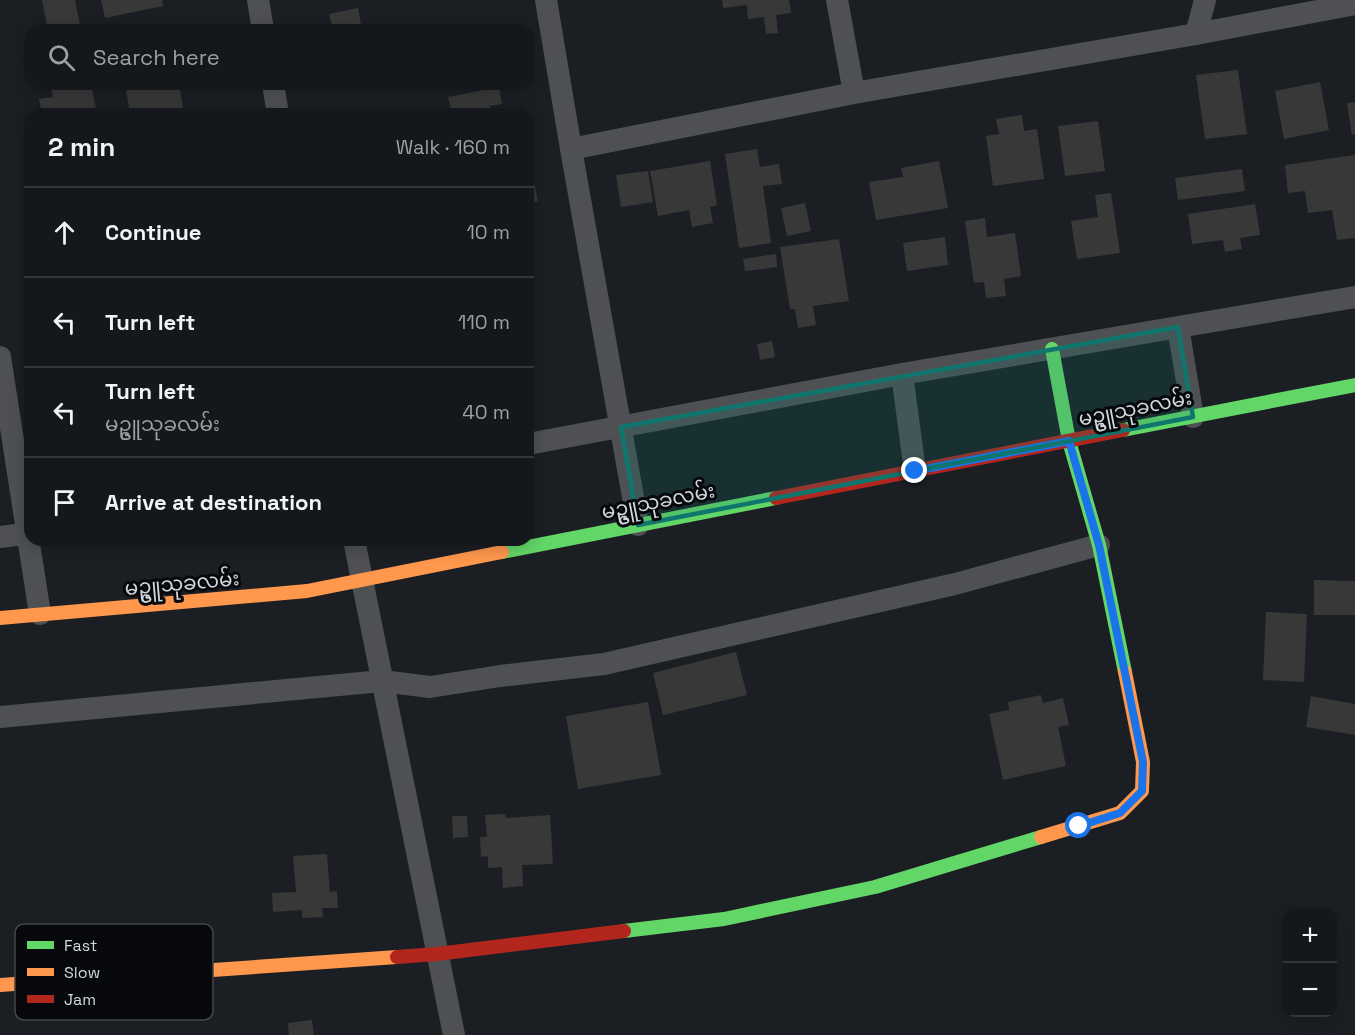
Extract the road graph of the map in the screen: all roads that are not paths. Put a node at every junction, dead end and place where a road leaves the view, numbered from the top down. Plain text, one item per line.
1 (258, 0) edge
2 (546, 0) edge
3 (837, 0) edge
4 (1205, 0) edge
5 (1355, 4) edge
6 (262, 24) edge
7 (1196, 34) junction
8 (274, 90) edge
9 (854, 93) junction
10 (277, 108) edge
11 (571, 149) junction
12 (1355, 297) edge
13 (1178, 327) junction
14 (1052, 349) junction
15 (0, 357) edge
16 (902, 374) junction
17 (1355, 386) edge
18 (1193, 417) junction
19 (621, 427) junction
20 (1069, 441) junction
21 (534, 443) edge
22 (915, 471) junction
23 (24, 503) edge
24 (638, 525) junction
25 (24, 535) edge
26 (0, 537) edge
27 (1099, 545) junction
28 (31, 546) edge
29 (355, 546) edge
30 (532, 546) edge
31 (534, 546) edge
32 (361, 580) junction
33 (40, 614) junction
34 (0, 618) edge
35 (382, 681) junction
36 (0, 717) edge
37 (437, 954) junction
38 (213, 970) edge
39 (15, 984) edge
40 (0, 985) edge
41 (454, 1035) edge

1 - 6 street
2 - 11 street
3 - 9 street
4 - 7 street
5 - 7 street
7 - 9 street
8 - 10 street
9 - 11 street
11 - 19 street
12 - 13 street
13 - 14 street
13 - 18 street
14 - 16 street
14 - 20 street
15 - 23 street
16 - 19 street
16 - 22 street
17 - 18 street, မဥ္ဇူသုခလမ်း
18 - 20 street, မဥ္ဇူသုခလမ်း
19 - 21 street
19 - 24 street
20 - 22 street, မဥ္ဇူသုခလမ်း
20 - 27 street
22 - 24 street, မဥ္ဇူသုခလမ်း
24 - 31 street, မဥ္ဇူသုခလမ်း
25 - 26 street
27 - 35 street
27 - 37 street
28 - 33 street
29 - 32 street
30 - 32 street, မဥ္ဇူသုခလမ်း
32 - 33 street, မဥ္ဇူသုခလမ်း
32 - 35 street
33 - 34 street, မဥ္ဇူသုခလမ်း
35 - 36 street
35 - 37 street
37 - 38 street
37 - 41 street
39 - 40 street

